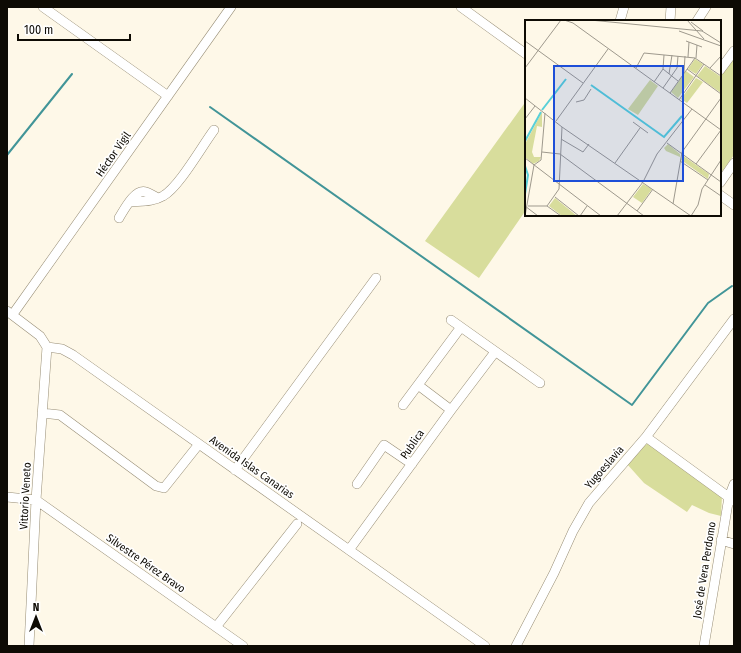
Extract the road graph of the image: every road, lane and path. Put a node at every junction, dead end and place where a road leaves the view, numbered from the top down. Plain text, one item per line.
1 (43, 7) edge
2 (231, 7) edge
3 (671, 7) edge
4 (706, 7) edge
5 (467, 9) edge
6 (670, 20) edge
7 (698, 20) edge
8 (734, 51) edge
9 (525, 53) edge
10 (721, 69) edge
11 (168, 96) junction
12 (214, 130) dead end
13 (734, 163) edge
14 (721, 181) edge
15 (721, 196) edge
16 (734, 205) edge
17 (119, 218) dead end
18 (376, 278) dead end
19 (10, 313) edge
20 (734, 319) edge
21 (451, 320) dead end
22 (461, 327) junction
23 (47, 347) junction
24 (495, 352) junction
25 (540, 383) dead end
26 (418, 385) junction
27 (404, 405) dead end
28 (451, 410) junction
29 (42, 413) junction
30 (646, 436) junction
31 (199, 444) junction
32 (412, 464) junction
33 (236, 470) junction
34 (357, 484) dead end
35 (734, 484) edge
36 (7, 497) edge
37 (732, 499) edge
38 (36, 500) junction
39 (297, 524) dead end
40 (721, 540) junction
41 (734, 544) edge
42 (349, 550) junction
43 (216, 627) junction
44 (29, 646) edge
45 (243, 646) edge
46 (485, 646) edge
47 (516, 646) edge
48 (704, 646) edge

1 - 11 street
2 - 11 street, Héctor Vigil
3 - 6 street
4 - 7 street
5 - 9 street
8 - 10 street
11 - 19 street, Héctor Vigil
12 - 17 street
13 - 14 street
15 - 16 street
18 - 33 street
19 - 23 street
20 - 30 street, Yugoeslavia
21 - 22 street
22 - 24 street
22 - 26 street
23 - 29 street, Vittorio Veneto
23 - 31 street, Avenida Islas Canarias
24 - 25 street
24 - 28 street, Publica
26 - 27 street
26 - 28 street
28 - 32 street, Publica
29 - 31 street
29 - 38 street, Vittorio Veneto
30 - 37 street
30 - 47 street, Yugoeslavia
31 - 33 street, Avenida Islas Canarias
32 - 34 street
32 - 42 street, Publica
33 - 42 street, Avenida Islas Canarias
35 - 37 street, José de Vera Perdomo
36 - 38 street
37 - 40 street, José de Vera Perdomo
38 - 43 street, Silvestre Pérez Bravo
38 - 44 street, Vittorio Veneto
39 - 43 street
40 - 41 street
40 - 48 street, José de Vera Perdomo
42 - 46 street, Avenida Islas Canarias
43 - 45 street, Silvestre Pérez Bravo

